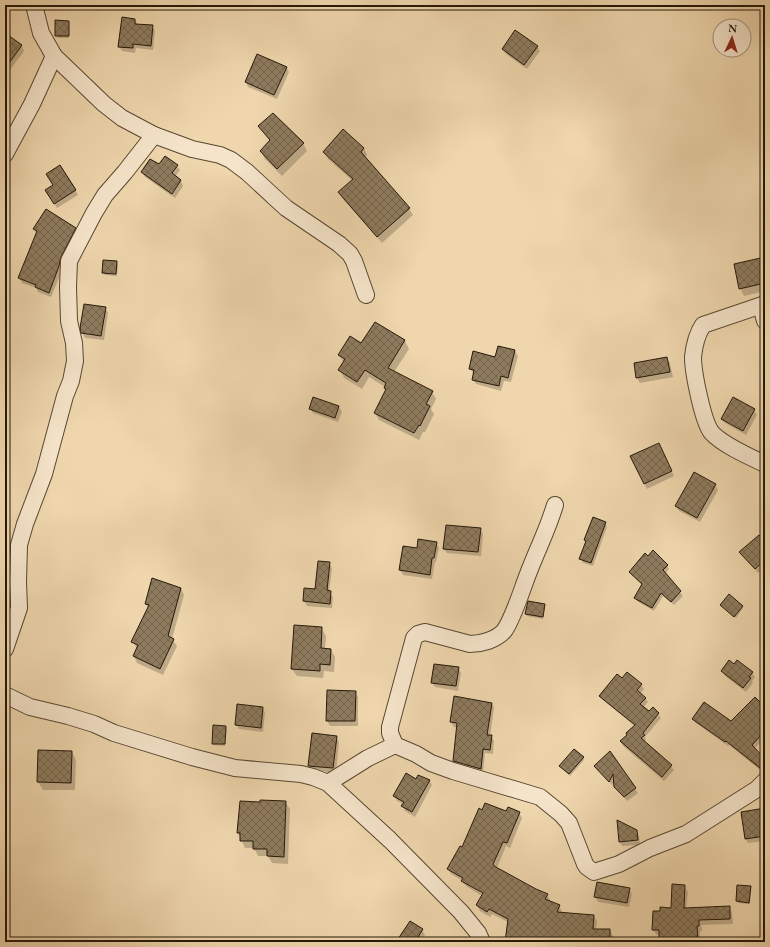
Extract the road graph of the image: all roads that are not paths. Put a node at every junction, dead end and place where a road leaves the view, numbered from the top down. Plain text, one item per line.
1 (34, 5) edge
2 (54, 56) junction
3 (154, 135) junction
4 (5, 154) edge
5 (366, 295) dead end
6 (763, 305) edge
7 (765, 321) edge
8 (765, 464) edge
9 (555, 504) dead end
10 (5, 649) edge
11 (5, 695) edge
12 (395, 745) junction
13 (765, 781) edge
14 (328, 783) junction
15 (482, 942) edge

1 - 2 street
2 - 3 street
2 - 4 street
3 - 5 street
3 - 10 street
6 - 7 street
6 - 8 street
9 - 12 street
11 - 14 street
12 - 13 street
12 - 14 street
14 - 15 street

